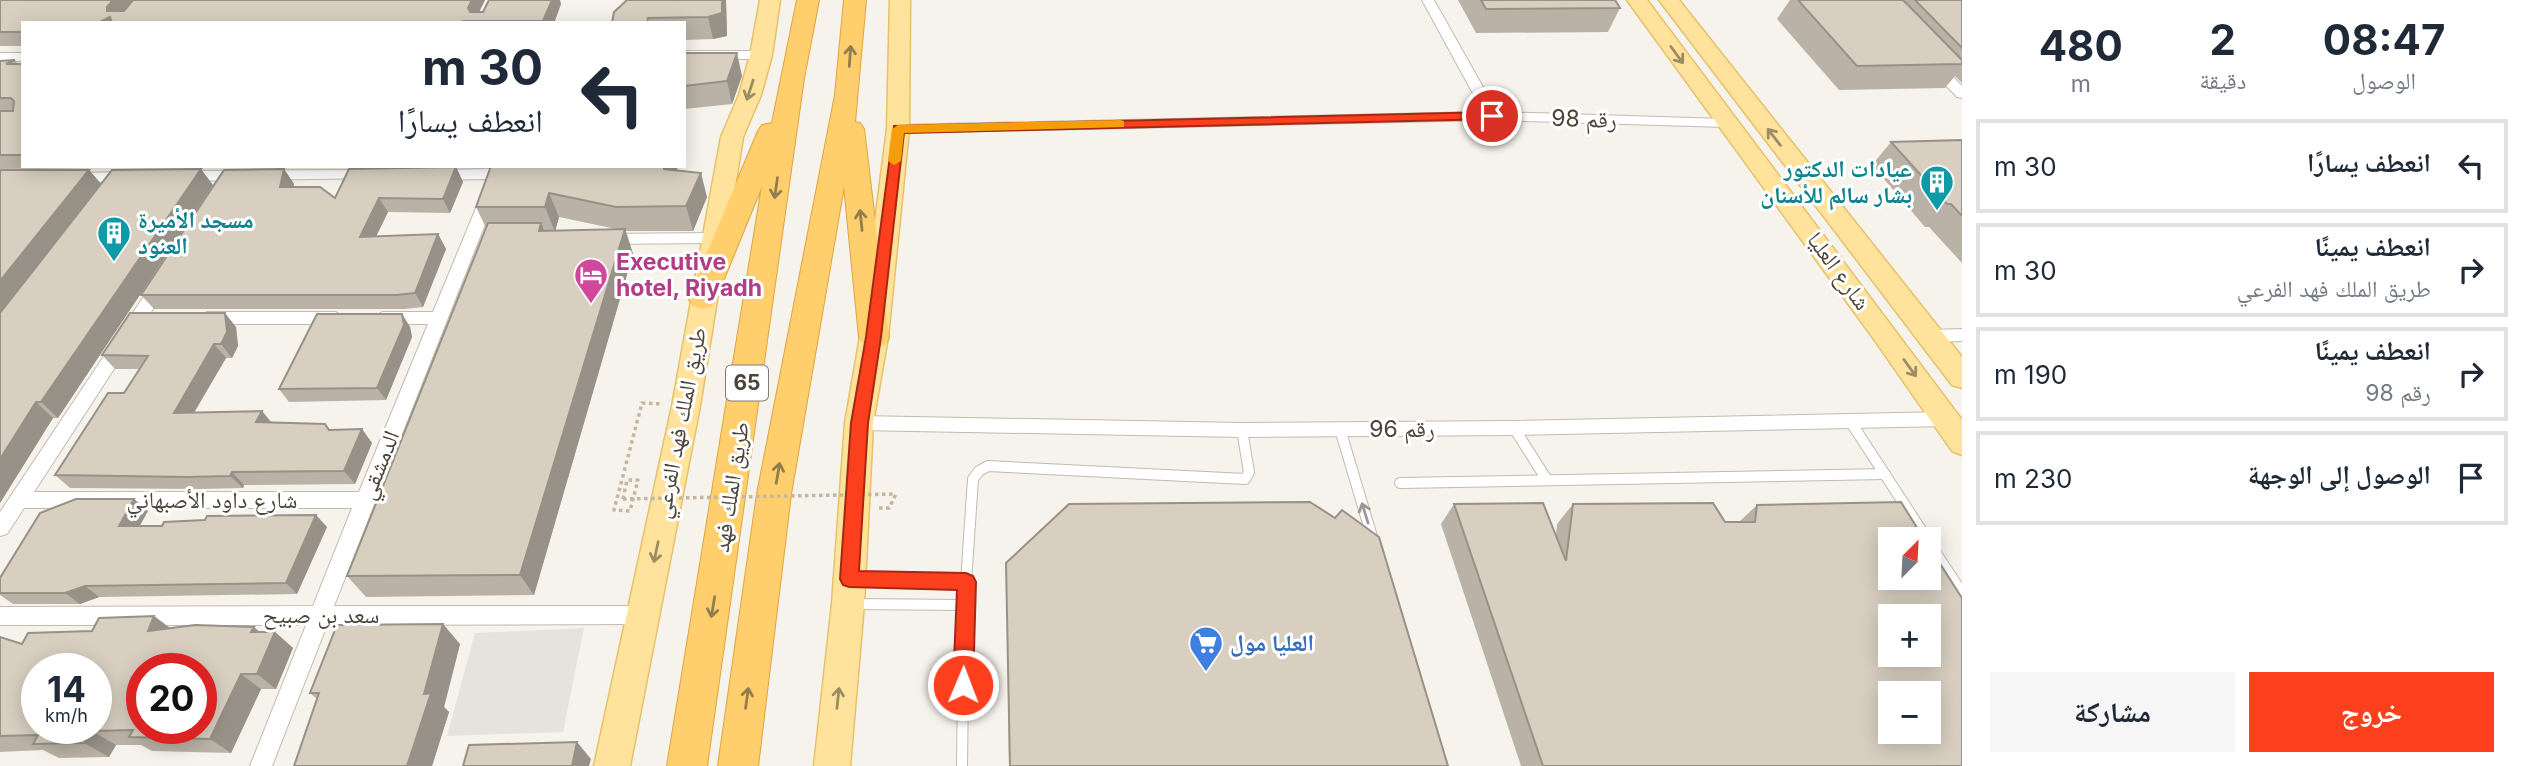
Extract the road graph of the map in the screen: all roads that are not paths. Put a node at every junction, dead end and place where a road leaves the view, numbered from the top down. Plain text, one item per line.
1 (770, 0) edge
2 (807, 0) edge
3 (855, 0) edge
4 (900, 0) edge
5 (1428, 0) edge
6 (1637, 0) edge
7 (1669, 0) edge
8 (686, 54) edge
9 (761, 55) junction
10 (1926, 56) edge
11 (0, 57) edge
12 (21, 57) edge
13 (792, 78) junction
14 (1962, 94) edge
15 (847, 95) junction
16 (1492, 116) junction
17 (1725, 122) junction
18 (898, 129) junction
19 (499, 170) edge
20 (377, 175) edge
21 (417, 175) edge
22 (174, 176) edge
23 (229, 176) junction
24 (120, 177) junction
25 (147, 177) edge
26 (55, 178) edge
27 (104, 198) edge
28 (215, 198) edge
29 (713, 238) junction
30 (592, 239) edge
31 (1861, 249) junction
32 (167, 274) edge
33 (704, 298) junction
34 (1871, 314) junction
35 (139, 318) junction
36 (164, 318) edge
37 (188, 318) edge
38 (438, 318) junction
39 (1962, 335) edge
40 (1931, 336) junction
41 (874, 337) junction
42 (1962, 377) edge
43 (1946, 419) junction
44 (1850, 421) junction
45 (859, 423) junction
46 (1514, 428) junction
47 (1340, 429) junction
48 (1242, 430) junction
49 (1962, 443) edge
50 (1885, 474) junction
51 (1547, 480) junction
52 (1400, 482) dead end
53 (18, 500) junction
54 (365, 500) junction
55 (1920, 527) edge
56 (0, 528) edge
57 (1375, 546) edge
58 (1941, 560) edge
59 (966, 582) junction
60 (848, 592) junction
61 (1962, 593) edge
62 (964, 605) junction
63 (320, 615) junction
64 (643, 615) junction
65 (0, 616) edge
66 (261, 766) edge
67 (612, 766) edge
68 (687, 766) edge
69 (738, 766) edge
70 (832, 766) edge
71 (962, 766) edge

1 - 9 main road, طريق الملك فهد الفرعي
2 - 13 highway, طريق الملك فهد / 65
15 -> 3 highway, طريق الملك فهد / 65
4 - 18 main road
5 - 16 street
6 -> 17 main road, شارع العليا
31 -> 7 main road, شارع العليا
8 - 9 street
9 -> 29 main road, طريق الملك فهد الفرعي
10 - 14 street
11 - 12 street
13 - 33 highway
13 -> 68 highway, طريق الملك فهد / 65
41 -> 15 highway
69 -> 15 highway, طريق الملك فهد / 65
16 - 17 street, رقم 98
16 - 18 street, رقم 98
17 - 34 main road, شارع العليا
18 - 41 main road
19 - 21 street
19 - 38 street, الدمشقي
20 - 23 street
22 - 23 street
23 - 28 street
24 - 25 street
24 - 26 street
24 - 27 street
29 - 30 street
29 - 33 main road, طريق الملك فهد الفرعي
31 - 34 main road
31 - 40 main road, شارع العليا
32 - 35 street
33 -> 64 main road, طريق الملك فهد الفرعي
34 -> 43 main road, شارع العليا
35 - 36 street
35 - 53 street
37 - 38 street
38 - 54 street, الدمشقي
39 - 40 street
40 - 42 main road, شارع العليا
41 - 45 main road
43 - 44 street, رقم 96
43 - 49 main road, شارع العليا
44 - 46 street, رقم 96
44 - 50 lane
45 - 48 street, رقم 96
45 - 60 main road
46 - 47 street, رقم 96
46 - 51 lane
47 - 48 street, رقم 96
57 -> 47 lane
48 - 59 lane
50 - 51 lane
50 - 55 lane
51 - 52 lane
53 - 54 street, شارع داود الأصبهاني
53 - 56 street
54 - 63 street, الدمشقي
58 - 61 lane
59 - 60 lane
59 - 62 lane
60 - 62 lane
70 -> 60 main road
62 - 71 lane
63 - 64 street, سعد بن صبيح
63 - 65 street, سعد بن صبيح
63 - 66 street, الدمشقي
64 - 67 main road, طريق الملك فهد الفرعي

